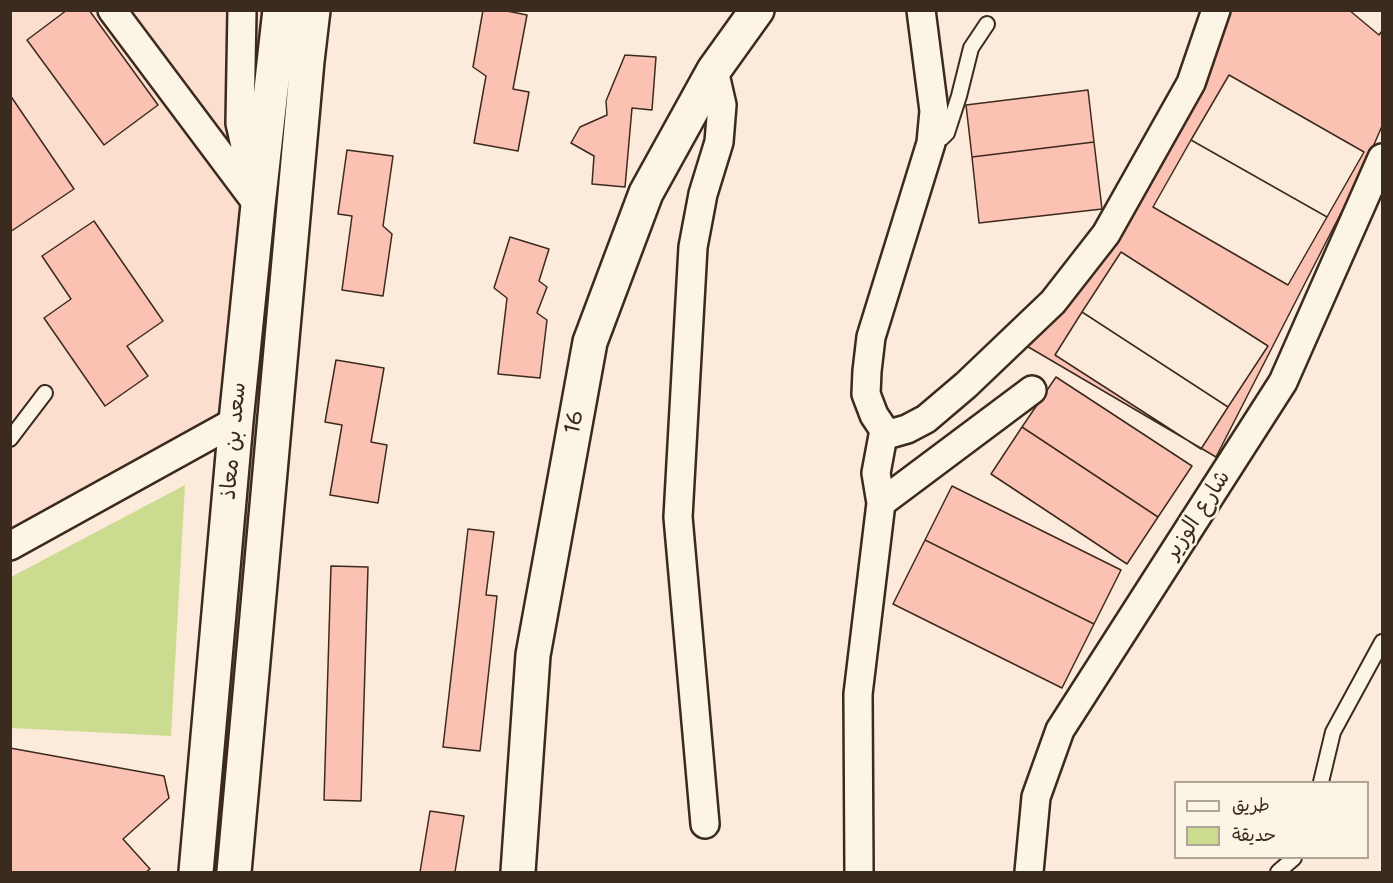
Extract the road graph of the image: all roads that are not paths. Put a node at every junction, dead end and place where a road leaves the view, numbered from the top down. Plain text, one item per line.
1 (112, 10) edge
2 (242, 10) edge
3 (280, 10) edge
4 (313, 10) edge
5 (330, 10) edge
6 (757, 10) edge
7 (921, 10) edge
8 (1216, 10) edge
9 (987, 24) dead end
10 (307, 62) junction
11 (714, 70) junction
12 (931, 143) junction
13 (1383, 158) edge
14 (258, 205) junction
15 (1032, 390) dead end
16 (45, 393) dead end
17 (236, 421) junction
18 (884, 430) junction
19 (10, 439) edge
20 (881, 503) junction
21 (10, 546) edge
22 (1383, 642) edge
23 (1321, 781) edge
24 (705, 824) dead end
25 (1292, 859) edge
26 (196, 873) edge
27 (234, 873) edge
28 (518, 873) edge
29 (859, 873) edge
30 (1029, 873) edge
31 (1278, 873) edge

1 - 14 street
2 - 14 street
3 - 14 main road, سعد بن معاذ
4 - 10 main road, سعد بن معاذ
5 - 10 main road
6 - 11 main road, 16
7 - 12 street
8 - 18 street
9 - 12 lane
10 - 27 main road, سعد بن معاذ
11 - 24 street
11 - 28 main road, 16
12 - 18 street
13 - 30 street, شارع الوزير
14 - 17 main road, سعد بن معاذ
15 - 20 street
16 - 19 lane
17 - 21 street
17 - 26 main road, سعد بن معاذ
18 - 20 street
20 - 29 street
22 - 23 lane
25 - 31 lane

